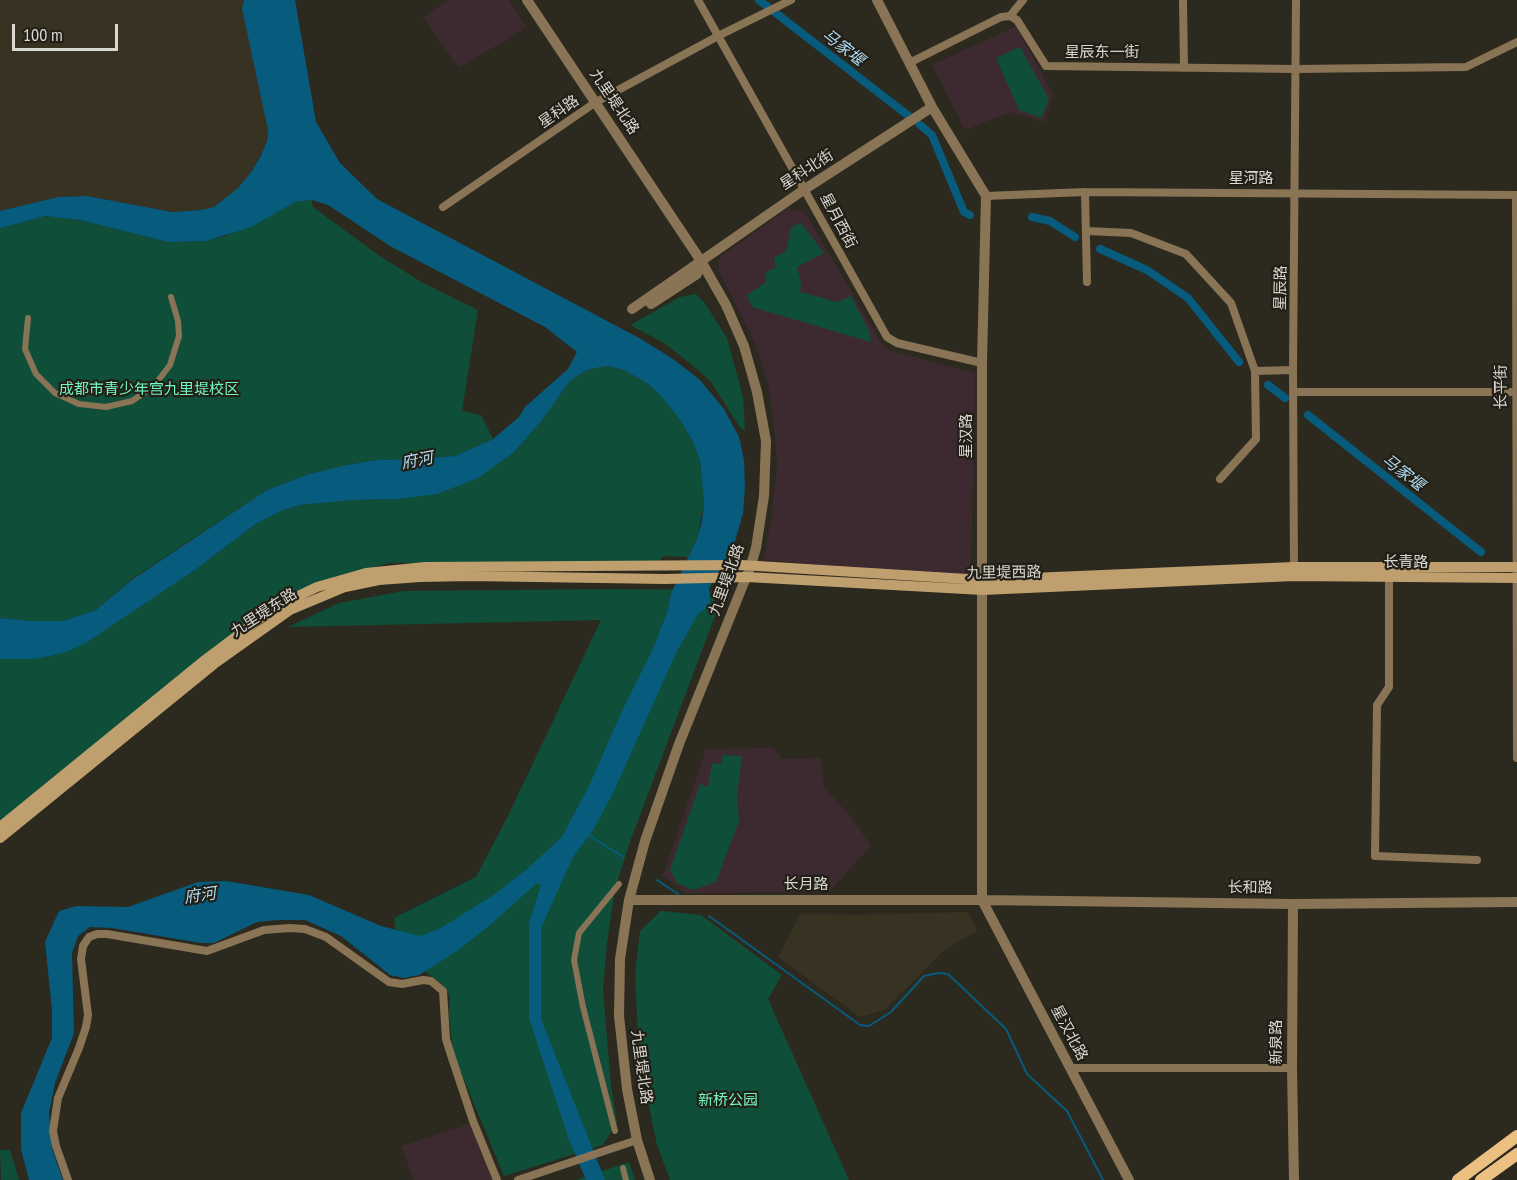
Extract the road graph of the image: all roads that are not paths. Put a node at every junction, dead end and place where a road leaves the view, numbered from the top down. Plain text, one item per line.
1 (527, 0) edge
2 (698, 0) edge
3 (791, 0) edge
4 (877, 0) edge
5 (1023, 0) edge
6 (1184, 0) edge
7 (1296, 0) edge
8 (1010, 16) junction
9 (720, 35) junction
10 (1517, 42) edge
11 (909, 63) junction
12 (1184, 68) junction
13 (1296, 69) junction
14 (596, 102) junction
15 (932, 107) junction
16 (806, 189) junction
17 (1085, 192) junction
18 (1296, 193) junction
19 (986, 196) junction
20 (1516, 196) edge
21 (443, 207) dead end
22 (1086, 231) junction
23 (701, 261) junction
24 (1087, 282) dead end
25 (171, 297) dead end
26 (28, 318) dead end
27 (982, 363) junction
28 (1293, 370) junction
29 (1255, 371) junction
30 (1293, 392) junction
31 (1516, 392) edge
32 (1220, 479) dead end
33 (751, 565) junction
34 (1294, 572) junction
35 (1516, 572) edge
36 (747, 577) junction
37 (715, 578) joint
38 (1389, 578) junction
39 (983, 585) junction
40 (1517, 758) edge
41 (0, 827) edge
42 (0, 838) edge
43 (1477, 860) dead end
44 (619, 884) dead end
45 (629, 900) junction
46 (982, 900) junction
47 (1517, 902) edge
48 (1293, 904) junction
49 (1071, 1068) junction
50 (1292, 1068) junction
51 (615, 1131) dead end
52 (1517, 1136) edge
53 (637, 1140) junction
54 (1517, 1154) edge
55 (623, 1168) dead end
56 (68, 1180) edge
57 (497, 1180) edge
58 (518, 1180) edge
59 (626, 1180) edge
60 (650, 1180) edge
61 (1129, 1180) edge
62 (1294, 1180) edge
63 (1458, 1180) edge
64 (1481, 1180) edge

1 - 14 street, 九里堤北路
2 - 9 street, 星月西街
3 - 9 street, 星科路
4 - 11 street
5 - 8 street
6 - 12 street
7 - 13 street, 星辰路
8 - 11 street
8 - 12 street, 星辰东一街
9 - 14 street, 星科路
9 - 16 street, 星月西街
10 - 13 street, 星辰东一街
11 - 15 street
12 - 13 street, 星辰东一街
13 - 18 street, 星辰路
14 - 21 street, 星科路
14 - 23 street, 九里堤北路
15 - 16 street, 星科北街
15 - 19 street
16 - 23 street, 星科北街
16 - 27 street, 星月西街
17 - 18 street, 星河路
17 - 19 street, 星河路
17 - 22 street
18 - 20 street, 星河路
18 - 28 street, 星辰路
19 - 27 street, 星汉路
20 - 31 street, 长平街
22 - 24 street
22 - 29 street
23 - 23 street, 星科北街
23 - 33 street, 九里堤北路
25 - 26 street
27 - 39 street, 星汉路
28 - 29 street
28 - 30 street, 星辰路
29 - 32 street
30 - 31 street
30 - 34 street, 星辰路
31 - 35 street, 长平街
33 - 36 street, 九里堤北路
33 - 39 main road
33 - 41 main road
34 - 35 main road
34 - 38 main road, 长青路
34 - 39 main road, 九里堤西路
35 - 38 main road, 长青路
35 - 40 street, 长平街
36 - 37 main road, 九里堤西路
36 - 39 main road, 九里堤西路
36 - 45 street, 九里堤北路
37 - 42 main road, 九里堤东路
38 - 43 street
39 - 46 street, 星汉路
44 - 51 street
45 - 46 street, 长月路
45 - 53 street, 九里堤北路
46 - 48 street, 长和路
46 - 49 street, 星汉北路
47 - 48 street, 长和路
48 - 50 street, 新泉路
49 - 50 street
49 - 61 street, 星汉北路
50 - 62 street, 新泉路
52 - 63 main road
53 - 58 street
53 - 60 street, 九里堤北路
54 - 64 main road
55 - 59 street
56 - 57 street

